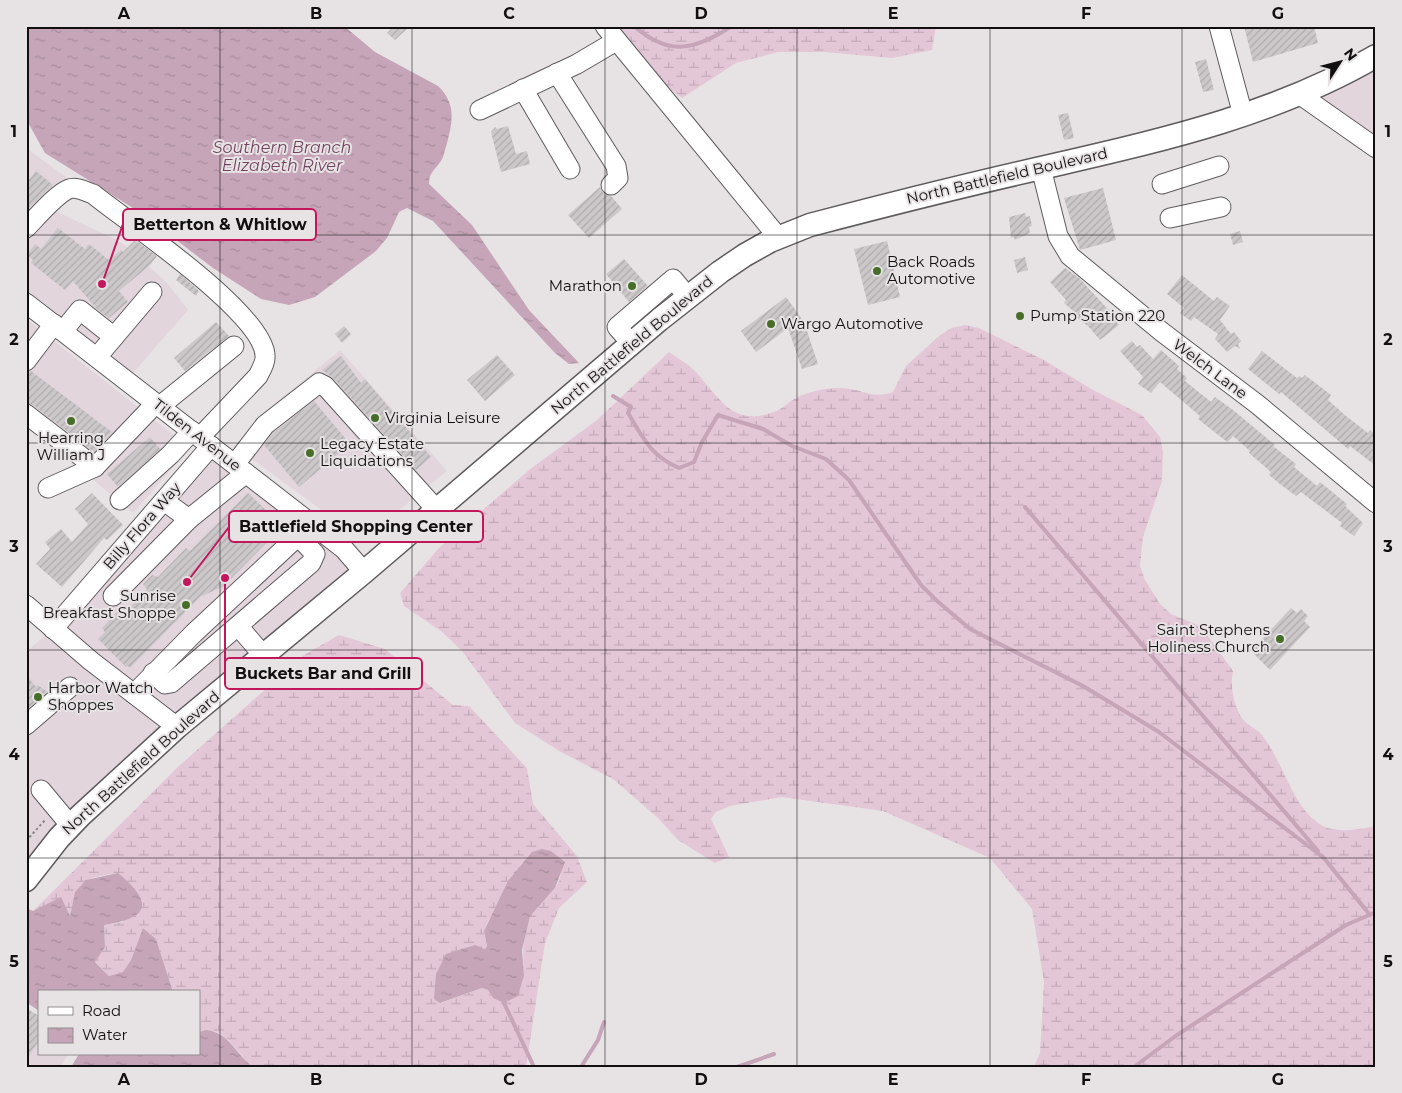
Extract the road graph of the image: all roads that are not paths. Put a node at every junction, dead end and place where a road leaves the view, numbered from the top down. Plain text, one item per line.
1 (1219, 26) edge
2 (611, 33) edge
3 (1376, 56) edge
4 (557, 73) junction
5 (523, 89) junction
6 (1299, 94) junction
7 (480, 110) dead end
8 (1243, 115) junction
9 (1376, 148) edge
10 (1219, 166) dead end
11 (570, 168) dead end
12 (1041, 168) junction
13 (1162, 184) dead end
14 (611, 185) dead end
15 (1222, 208) dead end
16 (1170, 218) dead end
17 (26, 228) edge
18 (778, 237) junction
19 (152, 292) dead end
20 (26, 303) edge
21 (58, 328) junction
22 (114, 337) junction
23 (234, 346) dead end
24 (97, 357) junction
25 (26, 361) edge
26 (158, 405) junction
27 (26, 414) edge
28 (201, 438) junction
29 (95, 467) junction
30 (240, 469) junction
31 (48, 488) dead end
32 (120, 500) dead end
33 (164, 501) junction
34 (1376, 503) edge
35 (437, 510) junction
36 (189, 520) junction
37 (305, 530) junction
38 (337, 544) junction
39 (315, 554) junction
40 (364, 572) junction
41 (112, 596) dead end
42 (26, 605) edge
43 (238, 626) junction
44 (53, 629) junction
45 (263, 655) junction
46 (153, 673) junction
47 (70, 687) dead end
48 (134, 694) junction
49 (26, 725) edge
50 (177, 727) junction
51 (41, 790) dead end
52 (71, 826) junction
53 (29, 876) edge

1 - 8 street
2 - 4 street
2 - 18 street
3 - 6 main road, North Battlefield Boulevard
4 - 5 street
4 - 14 street
5 - 7 street
5 - 11 street
6 - 8 main road, North Battlefield Boulevard
6 - 9 street
8 - 12 main road, North Battlefield Boulevard
10 - 13 street
12 - 18 main road, North Battlefield Boulevard
12 - 34 street, Welch Lane
15 - 16 street
17 - 28 street
18 - 35 main road, North Battlefield Boulevard
19 - 22 street
20 - 21 street, Tilden Avenue
21 - 22 street
21 - 24 street, Tilden Avenue
21 - 25 street
22 - 24 street
23 - 26 street
24 - 26 street, Tilden Avenue
26 - 28 street, Tilden Avenue
26 - 29 street
27 - 29 street
28 - 30 street, Tilden Avenue
28 - 32 street
28 - 33 street, Billy Flora Way
29 - 31 street
30 - 35 street
30 - 36 street
30 - 37 street, Tilden Avenue
33 - 36 street
33 - 44 street, Billy Flora Way
35 - 40 main road, North Battlefield Boulevard
36 - 41 street
37 - 38 street, Tilden Avenue
37 - 39 street
37 - 46 street
38 - 39 street
38 - 40 street, Tilden Avenue
39 - 43 street
40 - 45 main road, North Battlefield Boulevard
42 - 44 street
43 - 45 street
43 - 46 street
44 - 48 street
45 - 50 main road, North Battlefield Boulevard
46 - 48 street
47 - 49 street
48 - 50 street
50 - 52 main road, North Battlefield Boulevard
51 - 52 street
52 - 53 main road, North Battlefield Boulevard

